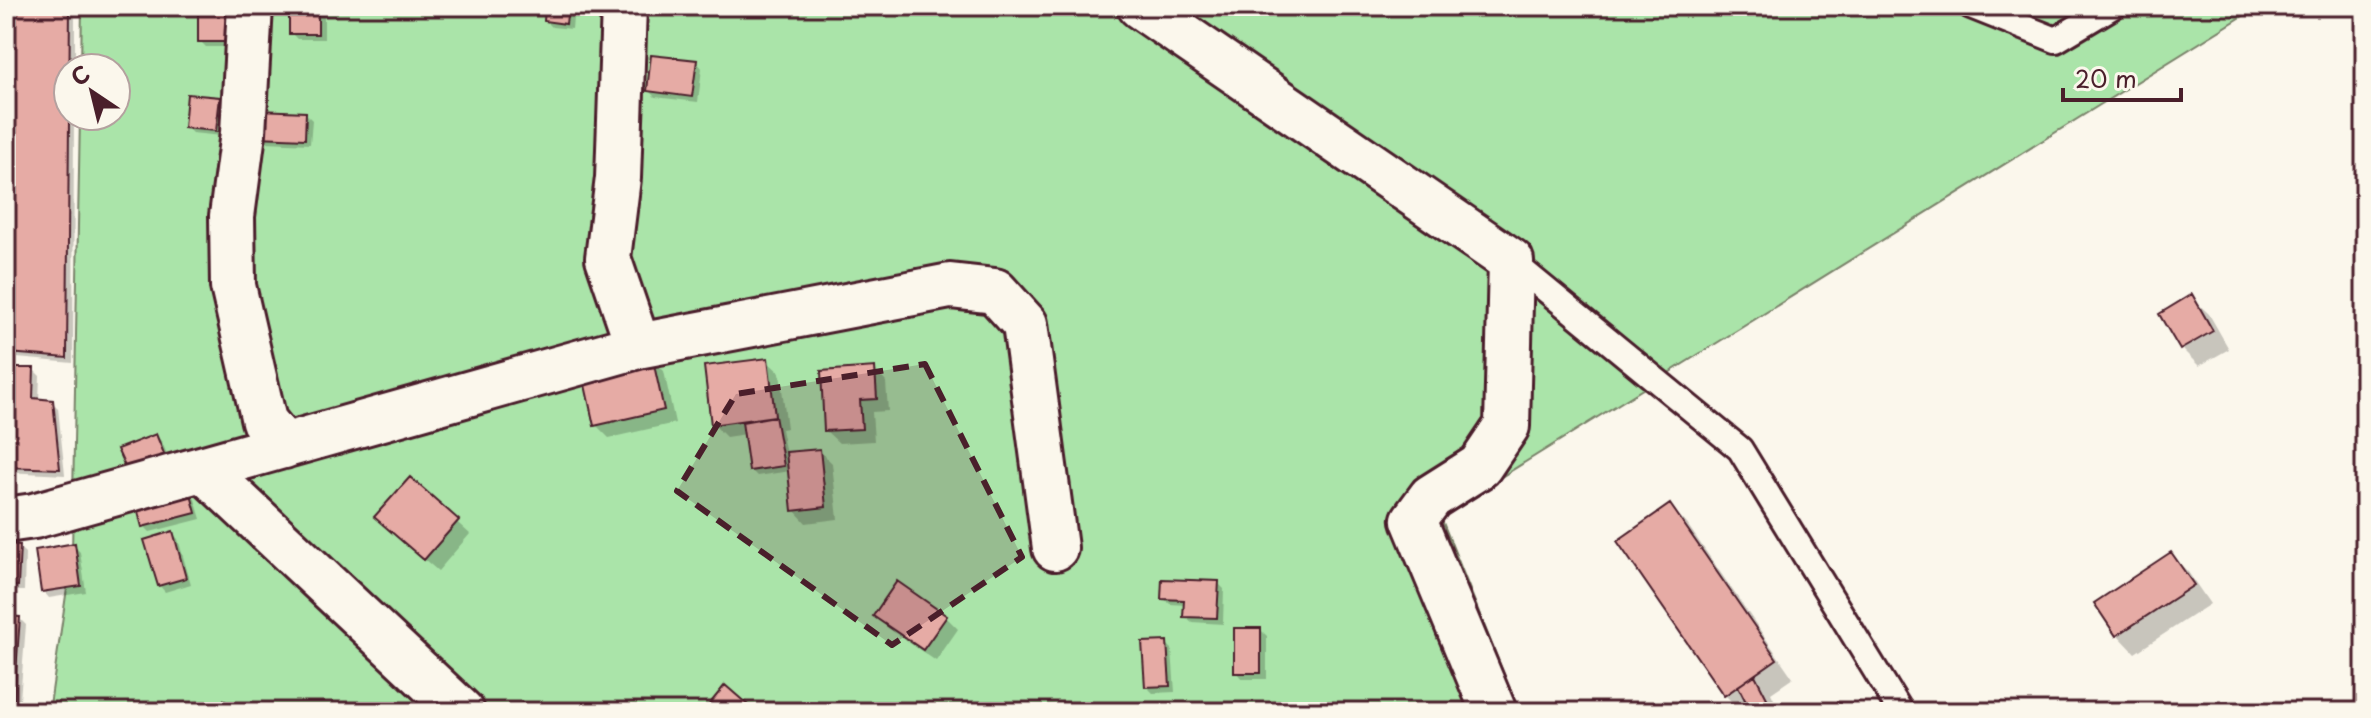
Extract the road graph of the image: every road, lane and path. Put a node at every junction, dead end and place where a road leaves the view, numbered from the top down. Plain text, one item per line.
1 (250, 6) edge
2 (624, 6) edge
3 (1140, 6) edge
4 (1971, 6) edge
5 (2113, 6) edge
6 (1511, 261) junction
7 (638, 346) junction
8 (284, 446) junction
9 (203, 469) junction
10 (6, 520) edge
11 (1055, 548) dead end
12 (462, 712) edge
13 (1494, 712) edge
14 (1901, 712) edge

1 - 8 street
2 - 7 street
3 - 6 street
4 - 5 lane
6 - 13 street
6 - 14 lane
7 - 8 street
7 - 11 street
8 - 9 street
9 - 10 street
9 - 12 street

